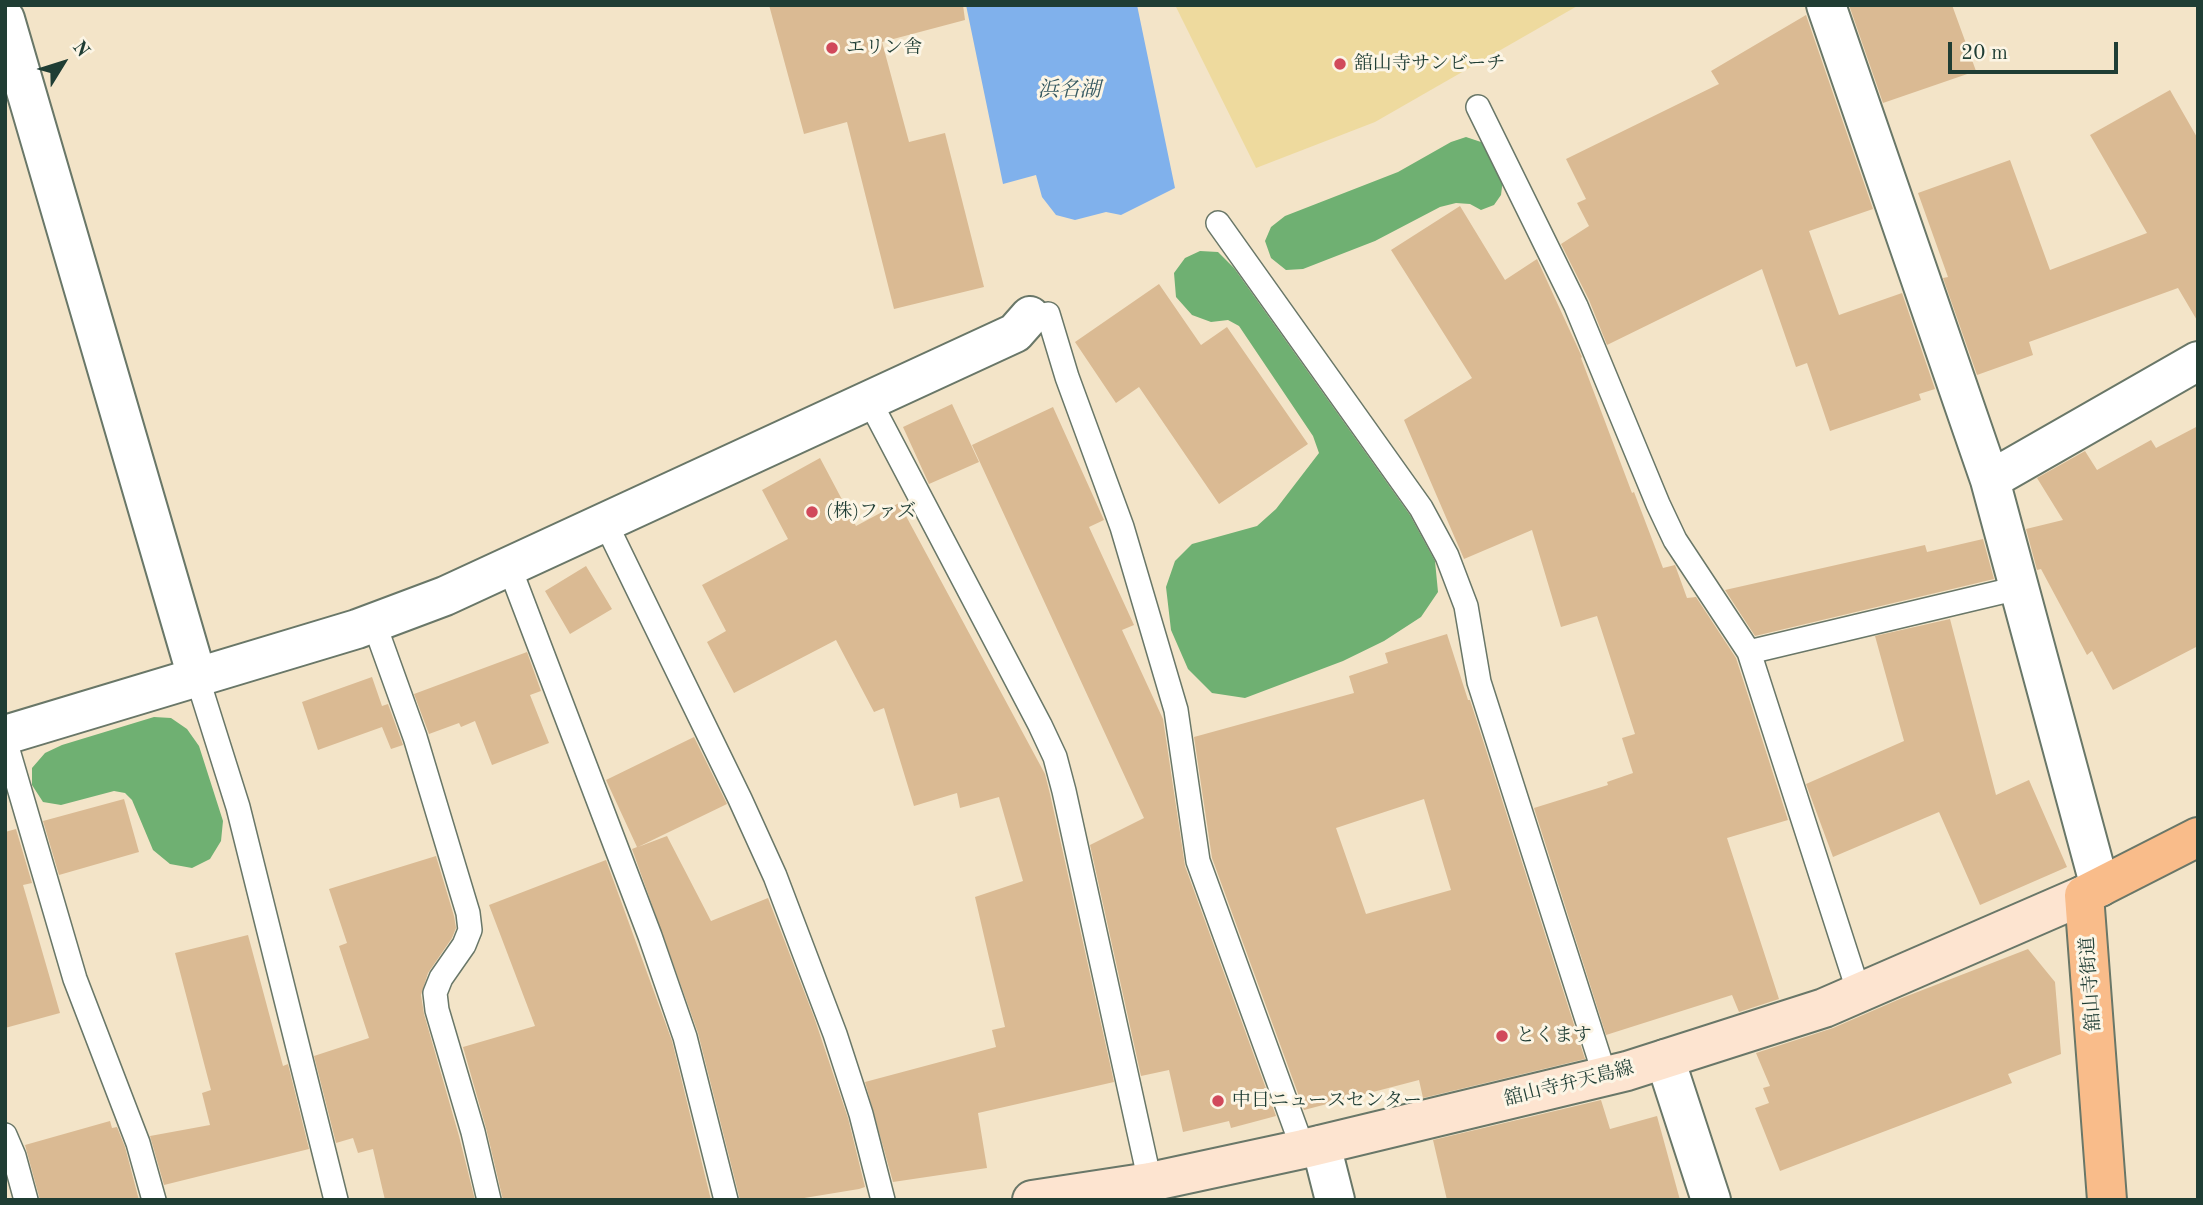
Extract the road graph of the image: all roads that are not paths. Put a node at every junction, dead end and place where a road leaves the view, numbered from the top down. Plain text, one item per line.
1 (27, 5) edge
2 (1826, 5) edge
3 (5, 12) edge
4 (5, 19) edge
5 (1478, 107) dead end
6 (1218, 223) dead end
7 (1039, 315) joint
8 (2198, 361) edge
9 (869, 400) junction
10 (1990, 480) junction
11 (605, 523) junction
12 (509, 566) junction
13 (2018, 589) junction
14 (374, 623) junction
15 (1749, 652) junction
16 (197, 677) junction
17 (5, 737) edge
18 (2198, 837) edge
19 (2092, 891) junction
20 (1859, 993) junction
21 (1665, 1059) junction
22 (1605, 1076) junction
23 (5, 1135) edge
24 (1312, 1147) junction
25 (1150, 1182) junction
26 (26, 1200) edge
27 (154, 1200) edge
28 (336, 1200) edge
29 (489, 1200) edge
30 (726, 1200) edge
31 (883, 1200) edge
32 (1032, 1200) edge
33 (1335, 1200) edge
34 (1711, 1200) edge
35 (2107, 1200) edge

1 - 3 street
2 - 10 street
4 - 16 street
5 - 15 lane
6 - 22 lane
7 - 9 street
7 - 24 lane
8 - 10 street
9 - 11 street
9 - 25 lane
10 - 13 street
11 - 12 street
11 - 31 lane
12 - 14 street
12 - 30 lane
13 - 15 lane
13 - 19 street
14 - 16 street
14 - 29 lane
15 - 20 lane
16 - 17 street
16 - 28 lane
17 - 27 lane
18 - 19 main road
19 - 20 main road, 舘山寺弁天島線
19 - 35 main road, 舘山寺街道
20 - 21 main road, 舘山寺弁天島線
21 - 22 main road, 舘山寺弁天島線
21 - 34 street
22 - 24 main road, 舘山寺弁天島線
23 - 26 lane
24 - 25 main road, 舘山寺弁天島線
24 - 33 street
25 - 32 main road, 舘山寺弁天島線

